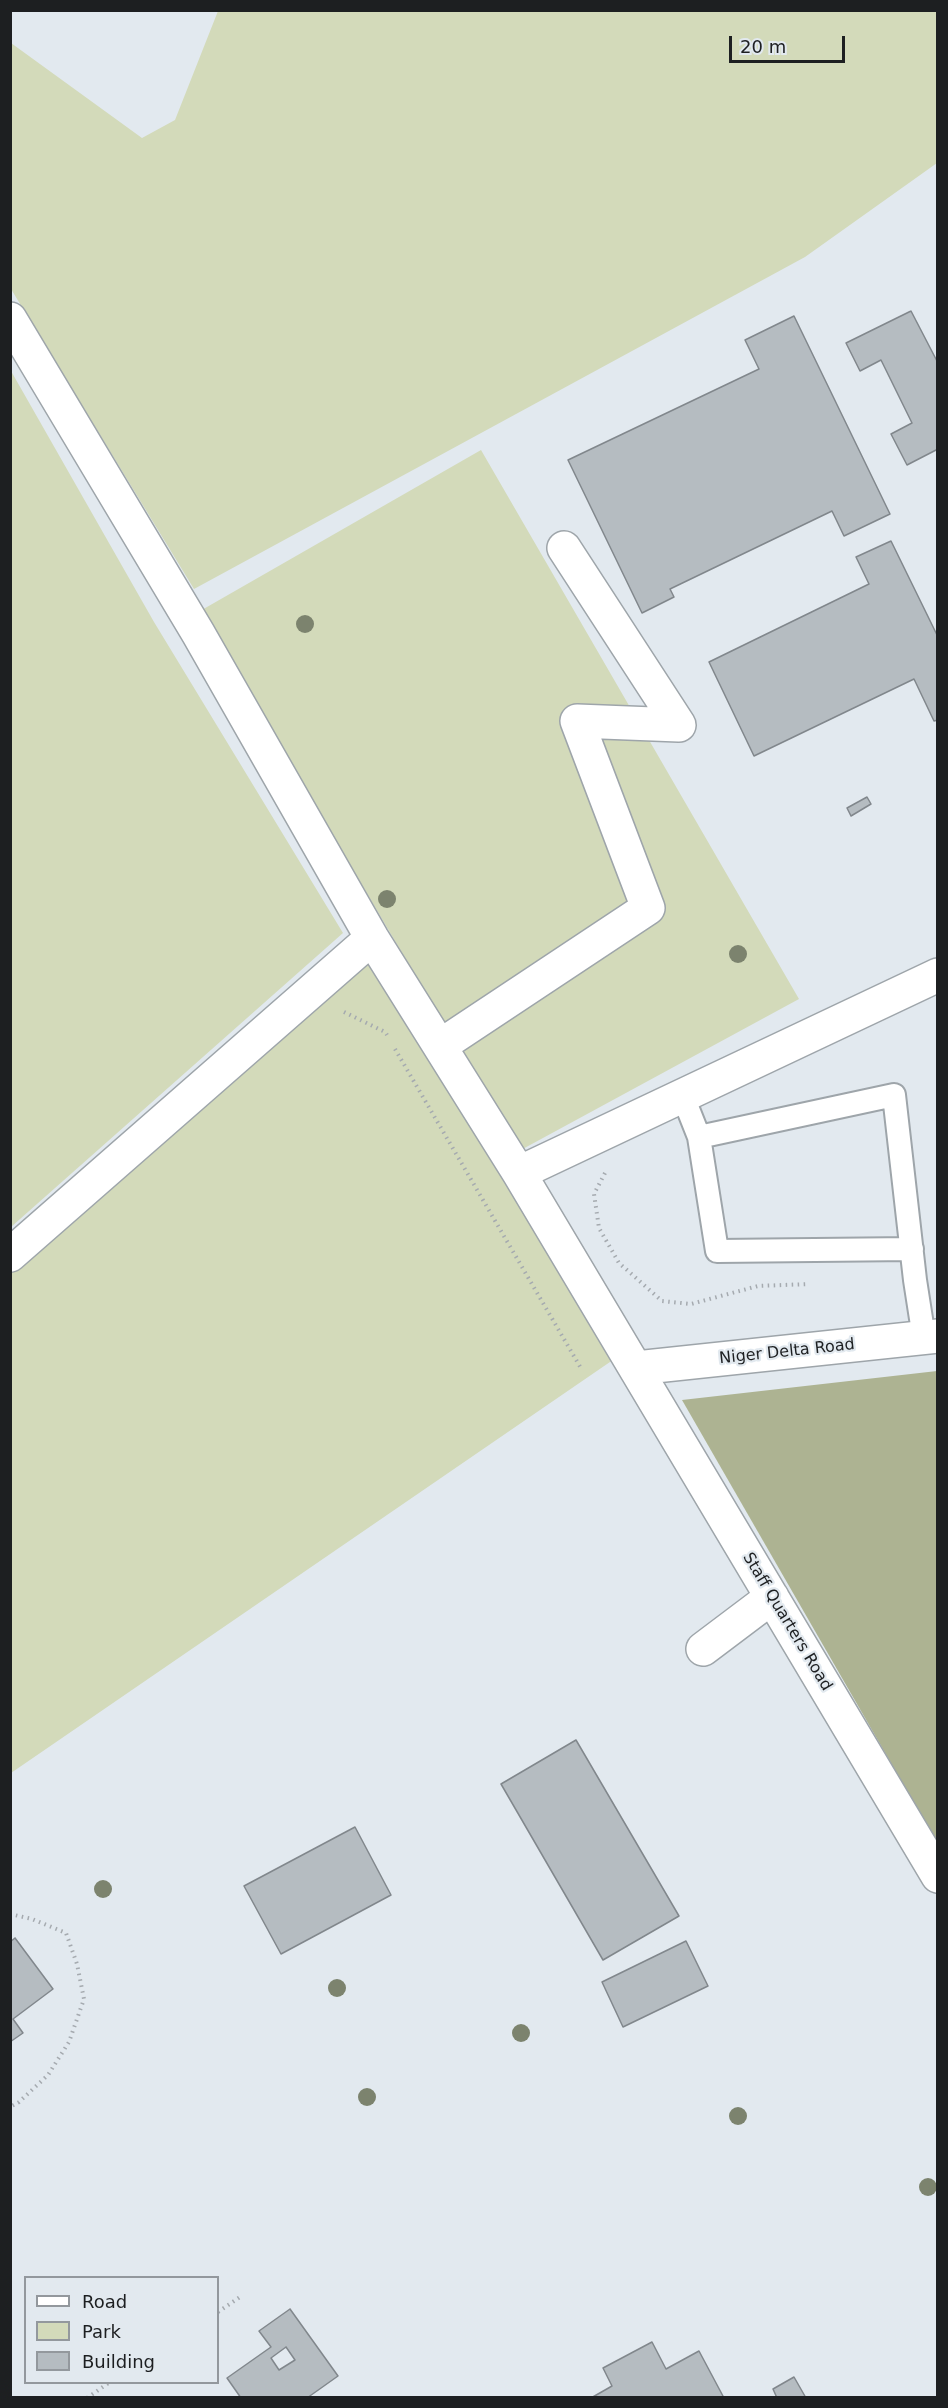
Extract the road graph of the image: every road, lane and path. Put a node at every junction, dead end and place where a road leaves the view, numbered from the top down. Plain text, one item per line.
1 (10, 318) edge
2 (564, 548) dead end
3 (372, 938) junction
4 (938, 975) edge
5 (298, 1003) junction
6 (440, 1046) junction
7 (682, 1095) junction
8 (699, 1137) junction
9 (608, 1166) dead end
10 (519, 1173) junction
11 (912, 1249) junction
12 (10, 1256) edge
13 (814, 1284) dead end
14 (931, 1337) edge
15 (636, 1368) junction
16 (582, 1370) dead end
17 (772, 1597) junction
18 (703, 1649) dead end
19 (938, 1876) edge
20 (10, 1914) edge
21 (10, 2107) edge
22 (240, 2297) dead end
23 (219, 2311) edge
24 (107, 2384) edge
25 (87, 2397) edge

1 - 3 street, Staff Quarters Road
2 - 6 street
3 - 5 street
3 - 6 street, Staff Quarters Road
4 - 7 street
5 - 12 street
5 - 16 path
6 - 10 street, Staff Quarters Road
7 - 8 lane
7 - 10 street
8 - 11 lane
8 - 11 lane
9 - 13 path
10 - 15 street, Staff Quarters Road
11 - 14 lane
14 - 15 street, Niger Delta Road
15 - 17 street, Staff Quarters Road
17 - 18 street
17 - 19 street, Staff Quarters Road
20 - 21 path
22 - 23 path
24 - 25 path

